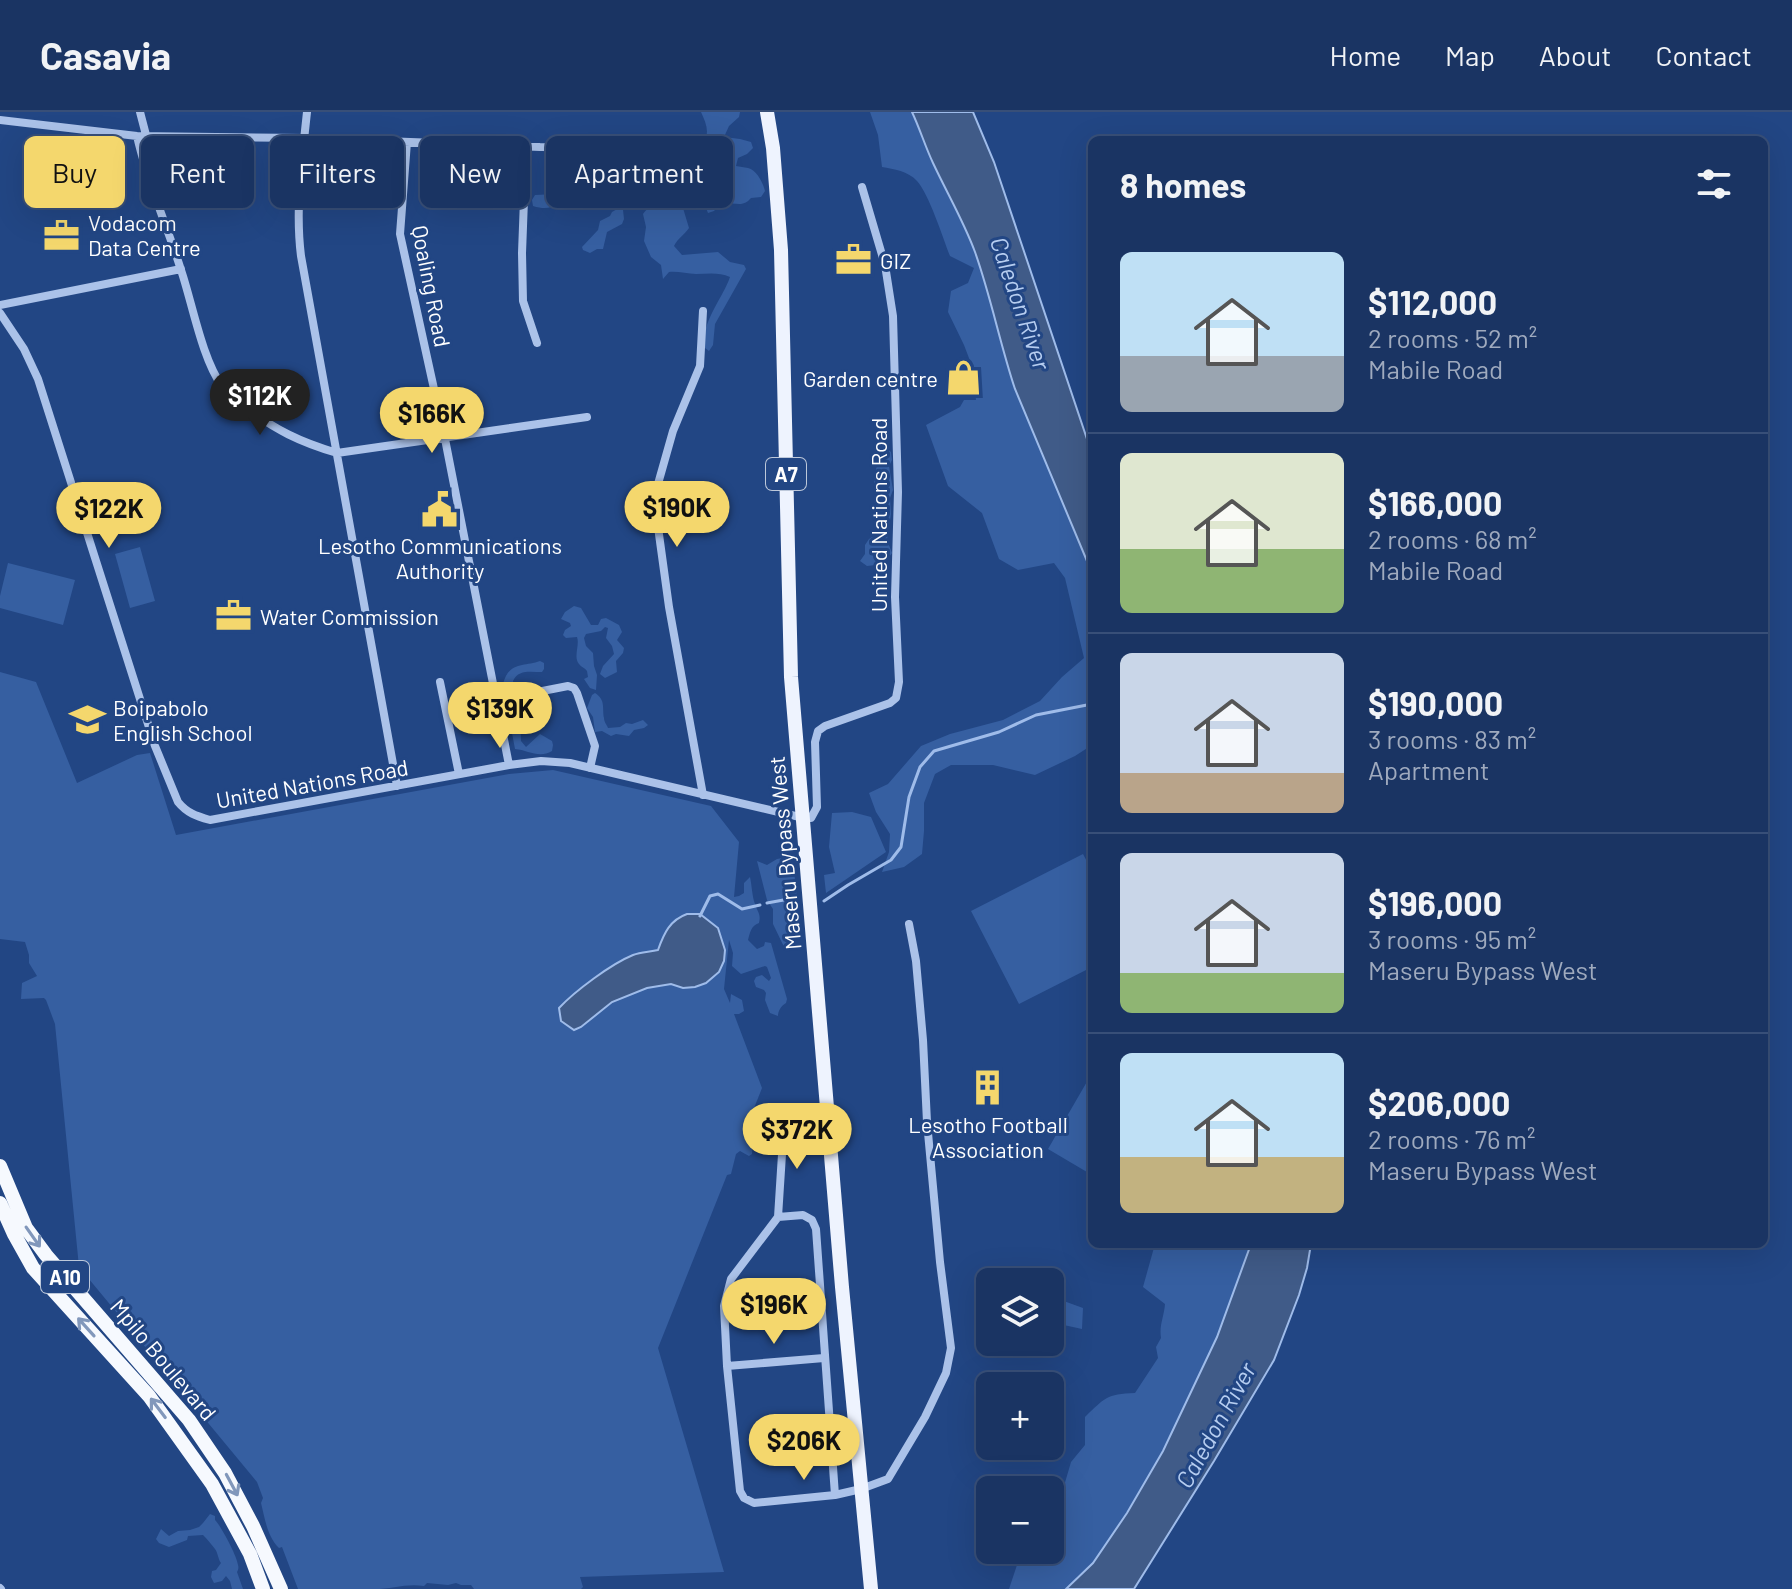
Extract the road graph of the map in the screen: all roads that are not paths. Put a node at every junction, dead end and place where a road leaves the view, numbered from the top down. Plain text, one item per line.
1 (140, 112) edge
2 (307, 112) edge
3 (767, 112) edge
4 (0, 120) edge
5 (142, 135) junction
6 (304, 136) edge
7 (270, 137) edge
8 (404, 142) edge
9 (407, 142) junction
10 (420, 142) edge
11 (862, 187) dead end
12 (299, 208) edge
13 (524, 208) edge
14 (181, 269) junction
15 (0, 305) edge
16 (703, 311) dead end
17 (0, 313) edge
18 (537, 343) dead end
19 (587, 417) dead end
20 (445, 439) junction
21 (337, 453) junction
22 (440, 682) dead end
23 (522, 695) dead end
24 (509, 765) junction
25 (590, 768) junction
26 (459, 774) junction
27 (397, 786) junction
28 (703, 795) junction
29 (804, 818) junction
30 (909, 924) dead end
31 (784, 1123) dead end
32 (1, 1175) edge
33 (0, 1203) edge
34 (778, 1217) junction
35 (824, 1358) junction
36 (727, 1366) junction
37 (861, 1489) junction
38 (835, 1495) junction
39 (263, 1589) edge
40 (281, 1589) edge
41 (871, 1589) edge

1 - 5 street
2 - 6 street
3 - 29 main road, Maseru Bypass West / A7
4 - 5 street
5 - 7 street
5 - 14 street
8 - 9 street
9 - 10 street
9 - 20 street, Qoaling Road
11 - 29 street, United Nations Road
12 - 21 street
13 - 18 street
14 - 15 street
14 - 21 street
16 - 28 street
17 - 27 street, United Nations Road
19 - 20 street
20 - 21 street
20 - 24 street, Qoaling Road
21 - 27 street
22 - 26 street
23 - 25 street
24 - 25 street, United Nations Road
24 - 26 street, United Nations Road
25 - 28 street, United Nations Road
26 - 27 street, United Nations Road
28 - 29 street, United Nations Road
29 - 37 main road, Maseru Bypass West / A7
30 - 37 street
31 - 34 street
32 -> 40 highway, Mpilo Boulevard / A10
39 -> 33 highway, Mpilo Boulevard / A10
34 - 35 street
34 - 36 street
35 - 36 street
35 - 38 street
36 - 38 street
37 - 38 street
37 - 41 main road, Maseru Bypass West / A7

